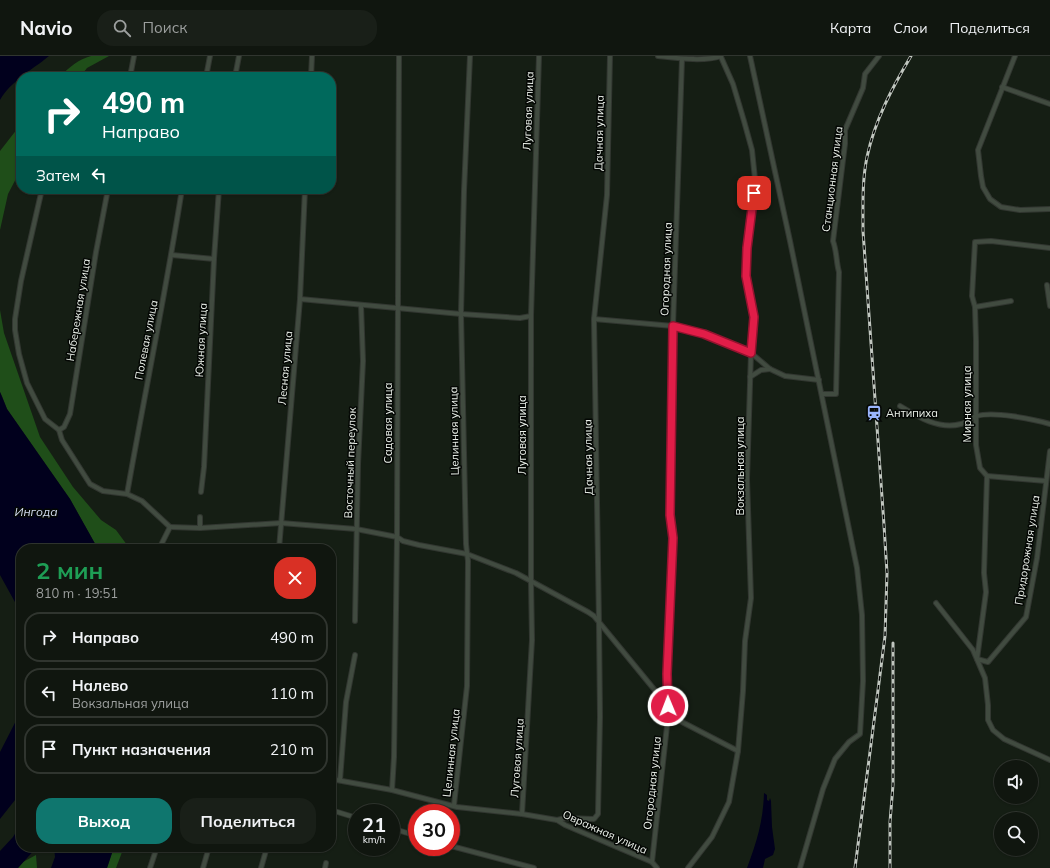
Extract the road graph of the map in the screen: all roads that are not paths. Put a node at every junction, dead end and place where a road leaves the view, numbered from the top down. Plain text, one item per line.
1 (134, 56) edge
2 (210, 56) edge
3 (239, 56) edge
4 (312, 56) edge
5 (399, 56) edge
6 (470, 56) edge
7 (539, 56) edge
8 (610, 56) edge
9 (658, 56) edge
10 (750, 56) edge
11 (879, 56) edge
12 (1016, 56) edge
13 (721, 57) edge
14 (682, 59) junction
15 (131, 72) edge
16 (207, 72) edge
17 (236, 72) edge
18 (310, 72) edge
19 (1002, 87) junction
20 (1050, 104) edge
21 (41, 194) edge
22 (107, 194) edge
23 (181, 194) edge
24 (219, 194) edge
25 (305, 194) edge
26 (1050, 209) edge
27 (1050, 248) edge
28 (172, 255) junction
29 (214, 260) junction
30 (1047, 285) dead end
31 (300, 299) junction
32 (1011, 300) dead end
33 (361, 305) junction
34 (1050, 306) edge
35 (975, 307) junction
36 (398, 308) junction
37 (461, 314) junction
38 (531, 316) junction
39 (594, 319) junction
40 (673, 326) junction
41 (751, 353) junction
42 (770, 369) junction
43 (750, 377) junction
44 (819, 380) junction
45 (822, 394) junction
46 (900, 406) dead end
47 (975, 416) junction
48 (1050, 424) edge
49 (59, 430) junction
50 (1050, 451) edge
51 (987, 476) junction
52 (1046, 481) junction
53 (201, 492) dead end
54 (127, 494) junction
55 (200, 517) dead end
56 (281, 523) junction
57 (170, 527) junction
58 (200, 528) junction
59 (356, 529) junction
60 (397, 537) junction
61 (162, 544) edge
62 (279, 544) edge
63 (467, 554) junction
64 (530, 581) junction
65 (936, 602) dead end
66 (355, 621) dead end
67 (600, 624) junction
68 (355, 655) dead end
69 (977, 659) junction
70 (668, 706) junction
71 (738, 751) junction
72 (1050, 760) edge
73 (336, 780) edge
74 (340, 780) junction
75 (392, 790) junction
76 (450, 804) edge
77 (454, 804) edge
78 (460, 806) edge
79 (336, 812) edge
80 (522, 814) junction
81 (348, 815) edge
82 (557, 820) junction
83 (460, 848) edge
84 (155, 852) edge
85 (207, 852) edge
86 (266, 852) edge
87 (652, 862) junction
88 (326, 863) dead end
89 (150, 868) edge
90 (202, 868) edge
91 (261, 868) edge
92 (325, 868) edge
93 (534, 868) edge
94 (657, 868) edge
95 (688, 868) edge
96 (800, 868) edge

1 - 15 street
2 - 16 street
3 - 17 street
4 - 18 street
5 - 36 street, Садовая улица
6 - 37 street, Целинная улица
7 - 38 street, Луговая улица
8 - 39 street, Дачная улица
9 - 14 street
10 - 44 street
11 - 45 street, Станционная улица
12 - 19 street
13 - 14 street
13 - 41 street, Вокзальная улица
14 - 40 street, Огородная улица
19 - 20 street
19 - 26 street
21 - 49 street
22 - 49 street, Набережная улица
23 - 28 street, Полевая улица
24 - 29 street, Южная улица
25 - 31 street, Лесная улица
27 - 35 street, Мирная улица
28 - 29 street
28 - 54 street, Полевая улица
29 - 53 street, Южная улица
30 - 34 street
31 - 33 street
31 - 56 street, Лесная улица
32 - 35 street
33 - 36 street
33 - 59 street, Восточный переулок
35 - 47 street, Мирная улица
36 - 37 street
36 - 60 street, Садовая улица
37 - 38 street
37 - 63 street, Целинная улица
38 - 64 street, Луговая улица
39 - 40 street
39 - 67 street, Дачная улица
40 - 41 street
40 - 70 street, Огородная улица
41 - 42 street
41 - 43 street, Вокзальная улица
42 - 43 street
42 - 44 street
43 - 71 street, Вокзальная улица
44 - 45 street
45 - 96 street
46 - 47 street
47 - 48 street
47 - 51 street, Мирная улица
49 - 54 street
50 - 52 street, Придорожная улица
51 - 52 street
51 - 69 street, Мирная улица
52 - 69 street, Придорожная улица
54 - 57 street
55 - 58 street
56 - 58 street
56 - 59 street
56 - 62 street, Лесная улица
57 - 58 street
57 - 61 street
59 - 60 street
59 - 66 street, Восточный переулок
60 - 63 street
60 - 75 street, Садовая улица
63 - 64 street
63 - 77 street, Целинная улица
64 - 67 street
64 - 80 street, Луговая улица
65 - 69 street
67 - 70 street
67 - 82 street, Дачная улица
68 - 74 street
69 - 72 street
70 - 71 street
70 - 87 street, Огородная улица
71 - 95 street, Вокзальная улица
73 - 74 street, Овражная улица
74 - 75 street, Овражная улица
75 - 76 street, Овражная улица
78 - 80 street, Овражная улица
79 - 81 street
80 - 82 street, Овражная улица
82 - 87 street, Овражная улица
83 - 93 street
84 - 89 street
85 - 90 street
86 - 91 street
87 - 94 street, Овражная улица
88 - 92 street

